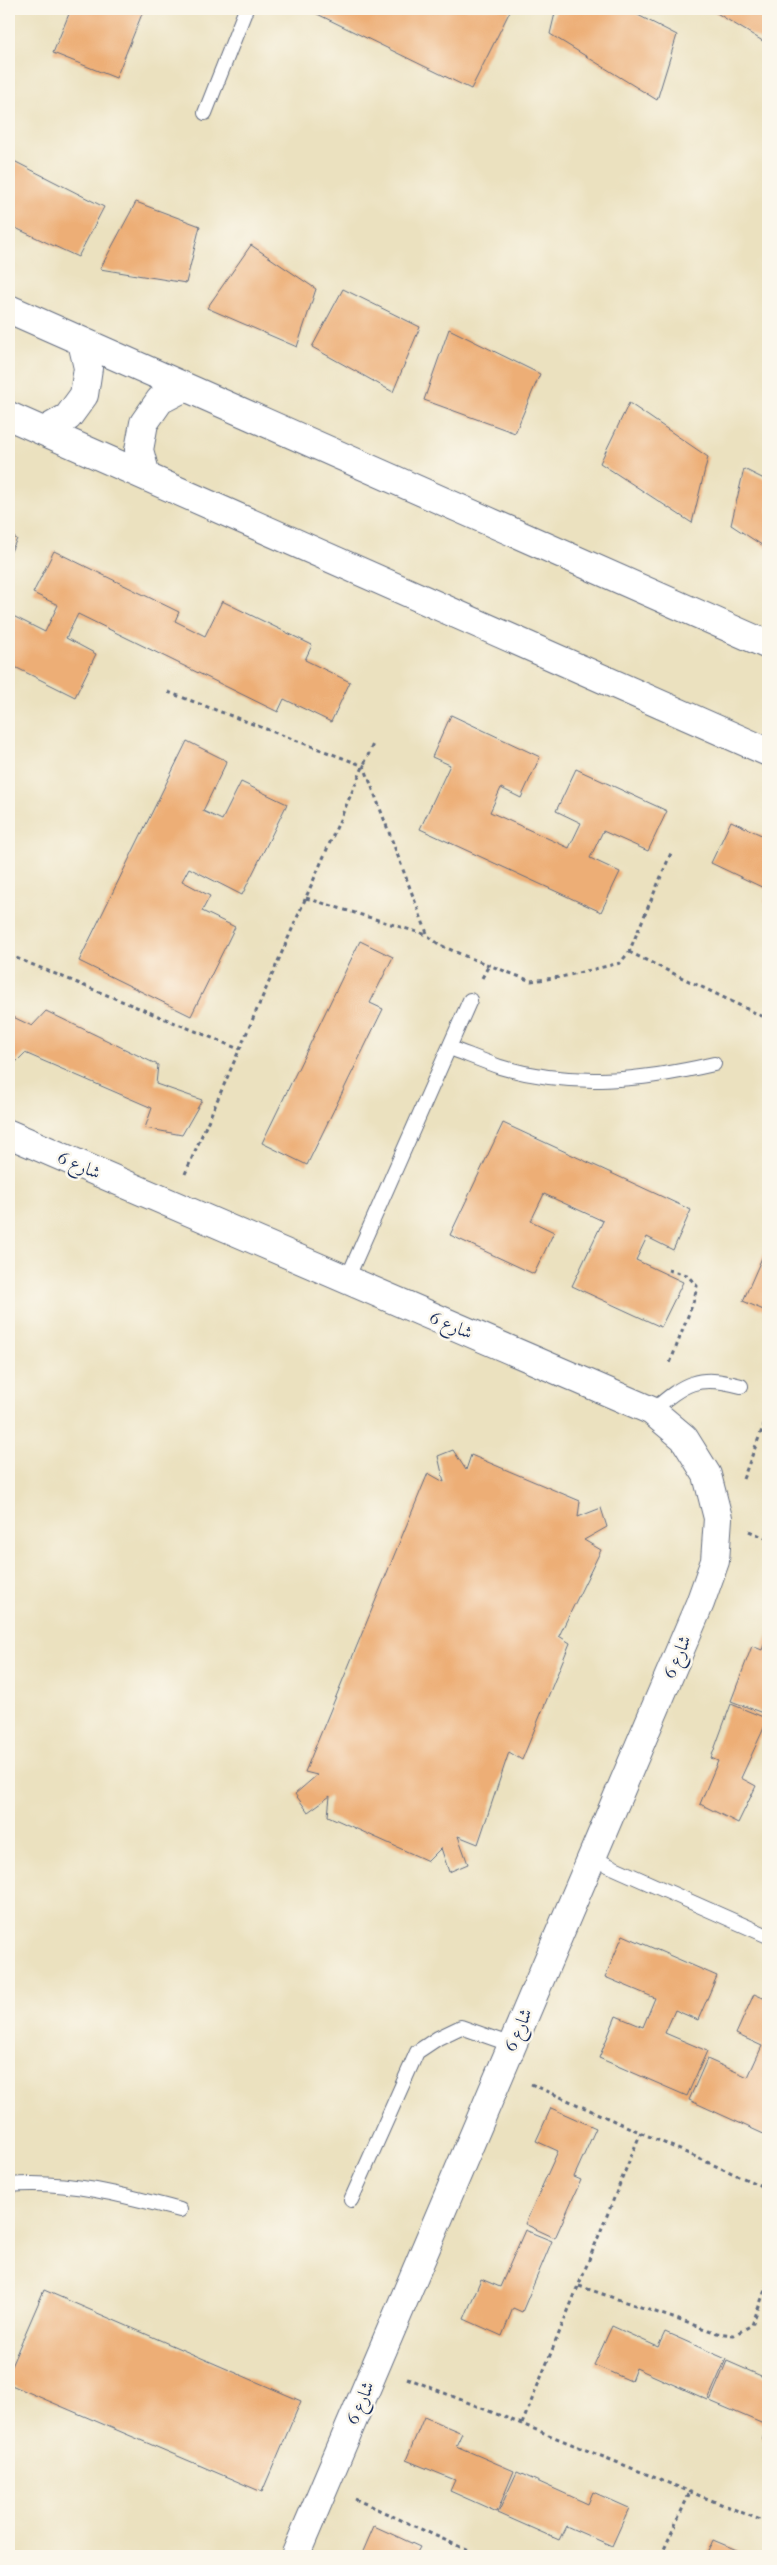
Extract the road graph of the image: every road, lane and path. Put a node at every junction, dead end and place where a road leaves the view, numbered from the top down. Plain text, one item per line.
1 (246, 9) edge
2 (205, 112) dead end
3 (9, 309) edge
4 (82, 342) junction
5 (185, 387) junction
6 (9, 416) edge
7 (44, 431) junction
8 (146, 476) junction
9 (768, 645) edge
10 (168, 692) dead end
11 (373, 744) dead end
12 (768, 752) edge
13 (364, 766) junction
14 (671, 853) dead end
15 (306, 898) junction
16 (428, 936) junction
17 (629, 952) junction
18 (9, 955) edge
19 (470, 1000) dead end
20 (768, 1019) edge
21 (450, 1048) junction
22 (240, 1049) junction
23 (714, 1064) dead end
24 (9, 1134) edge
25 (172, 1205) junction
26 (668, 1270) dead end
27 (347, 1279) junction
28 (741, 1386) dead end
29 (652, 1411) junction
30 (768, 1414) edge
31 (740, 1486) dead end
32 (592, 1858) junction
33 (768, 1935) edge
34 (512, 2046) junction
35 (501, 2071) junction
36 (642, 2132) junction
37 (9, 2185) edge
38 (768, 2189) edge
39 (351, 2200) dead end
40 (180, 2210) dead end
41 (768, 2282) edge
42 (579, 2286) junction
43 (376, 2365) junction
44 (522, 2424) junction
45 (325, 2485) junction
46 (690, 2492) junction
47 (768, 2523) edge
48 (295, 2556) edge
49 (480, 2556) edge
50 (661, 2556) edge

1 - 2 lane
3 - 4 street
4 - 5 street
4 - 7 street
5 - 8 street
5 - 9 street
6 - 7 street
7 - 8 street
8 - 12 street
10 - 13 path
11 - 13 path
13 - 15 path
13 - 16 path
14 - 17 path
15 - 16 path
15 - 22 path
16 - 17 path
17 - 20 path
18 - 22 path
19 - 21 lane
21 - 23 lane
21 - 27 lane
22 - 25 path
24 - 25 street, شارع 6
25 - 27 street, شارع 6
26 - 29 path
27 - 29 street, شارع 6
28 - 29 lane
29 - 32 street, شارع 6
30 - 31 path
32 - 33 lane
32 - 34 street, شارع 6
34 - 35 street, شارع 6
34 - 39 lane
35 - 36 path
35 - 43 street, شارع 6
36 - 38 path
36 - 42 path
37 - 40 lane
41 - 42 path
42 - 44 path
43 - 44 path
43 - 45 street, شارع 6
44 - 46 path
45 - 48 street, شارع 6
45 - 49 path
46 - 47 path
46 - 50 path

